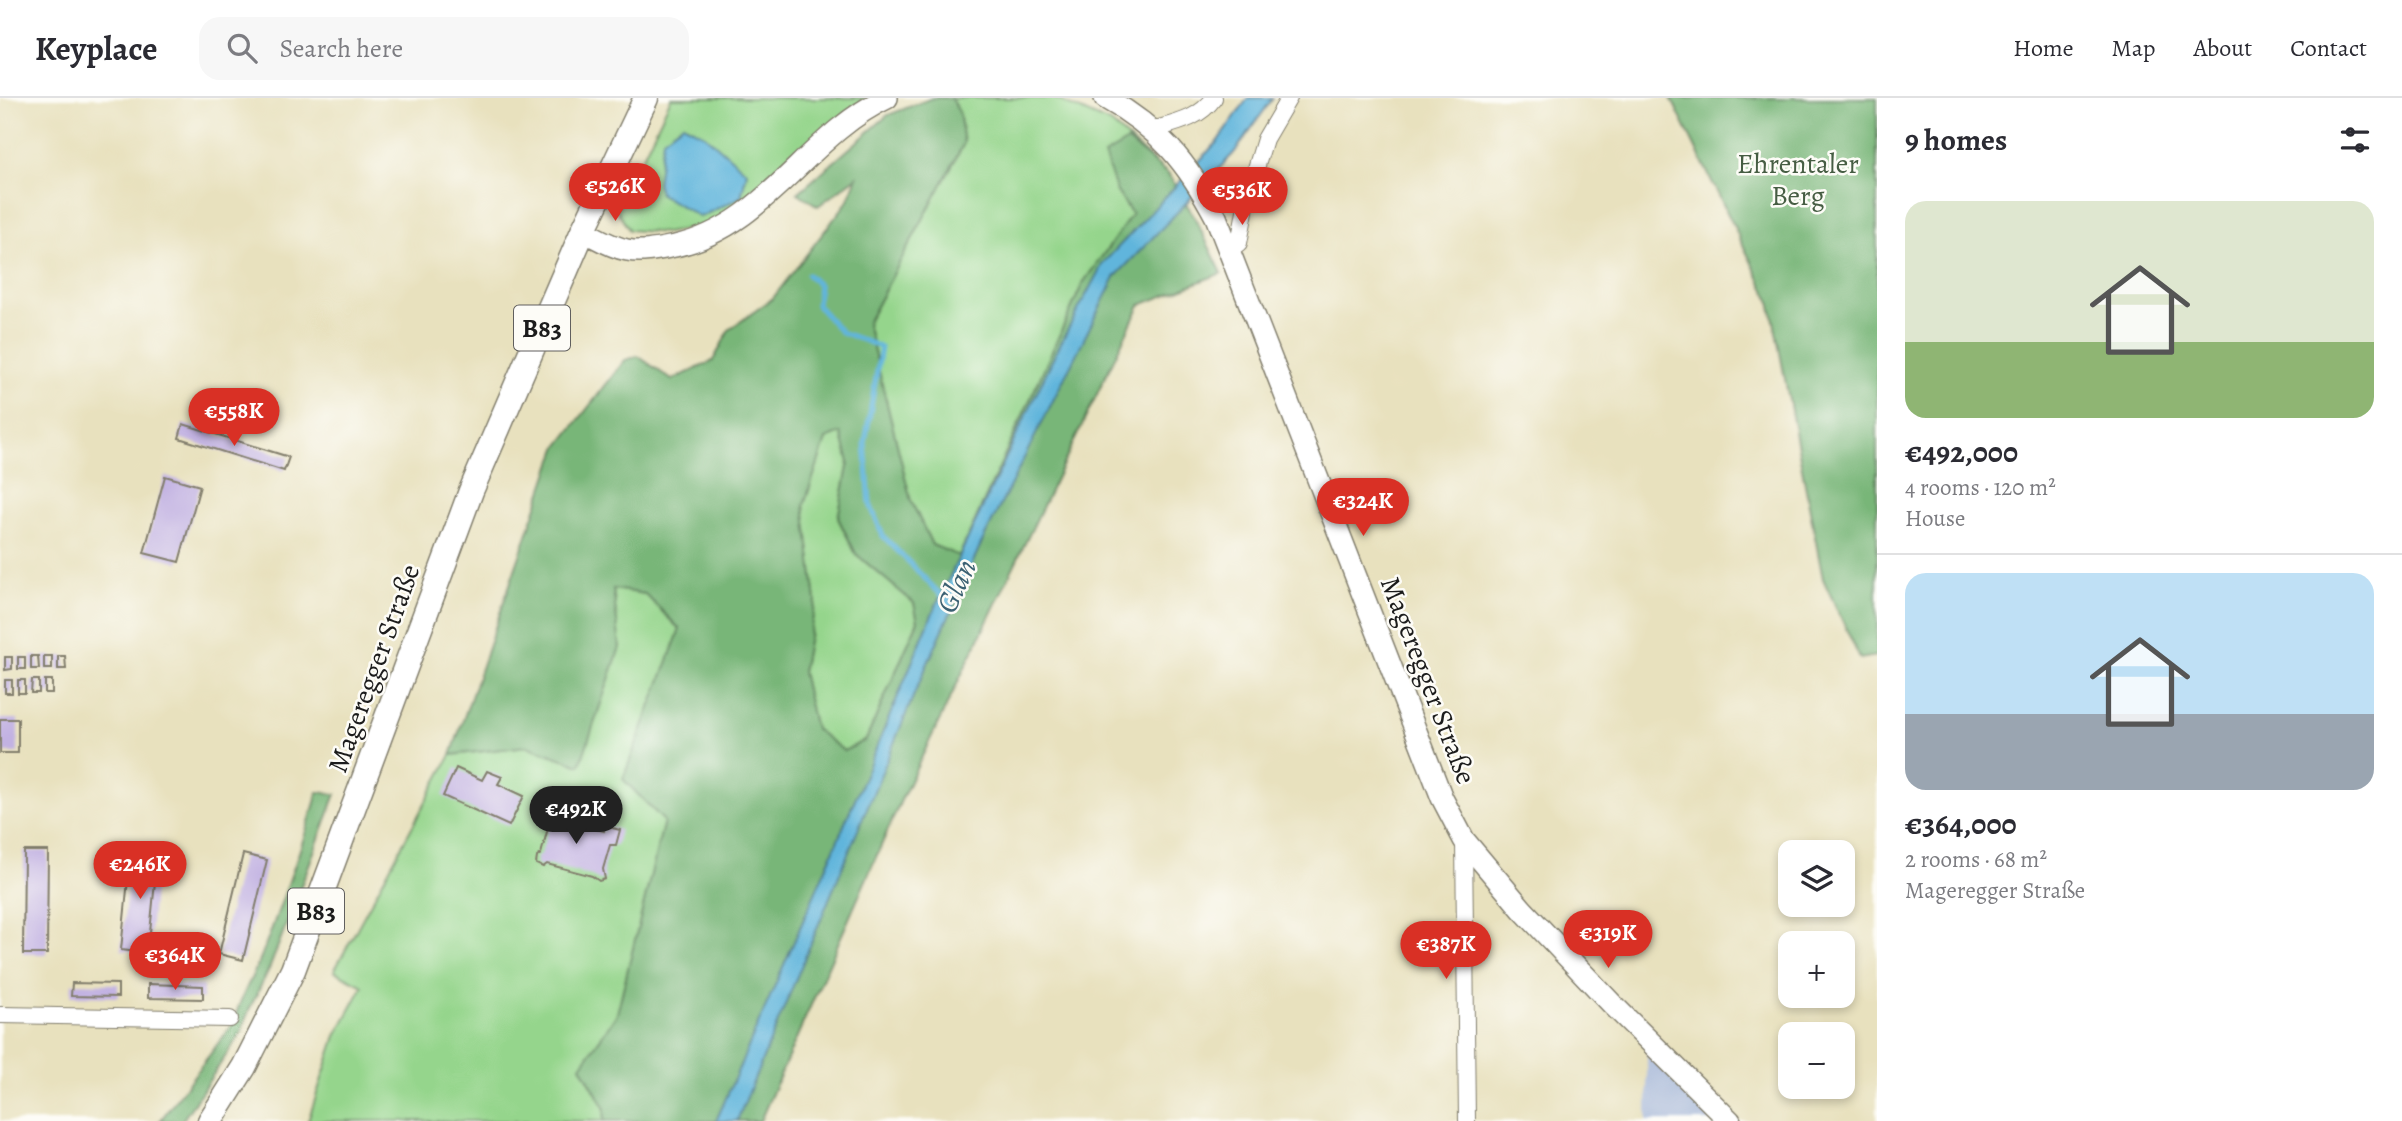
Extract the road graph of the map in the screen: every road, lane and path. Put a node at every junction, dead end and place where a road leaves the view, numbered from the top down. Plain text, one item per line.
1 (646, 98) edge
2 (887, 98) edge
3 (1105, 98) edge
4 (1214, 98) edge
5 (1289, 98) edge
6 (1159, 136) junction
7 (583, 231) junction
8 (1228, 251) junction
9 (1464, 840) junction
10 (0, 1015) edge
11 (230, 1019) dead end
12 (210, 1121) edge
13 (1467, 1121) edge
14 (1730, 1121) edge

1 - 7 main road, Mageregger Straße / B83
2 - 7 street
3 - 6 street, Mageregger Straße
4 - 6 street
5 - 8 street
6 - 8 street, Mageregger Straße
7 - 12 main road, Mageregger Straße / B83
8 - 9 street, Mageregger Straße
9 - 13 street
9 - 14 street, Mageregger Straße
10 - 11 street

